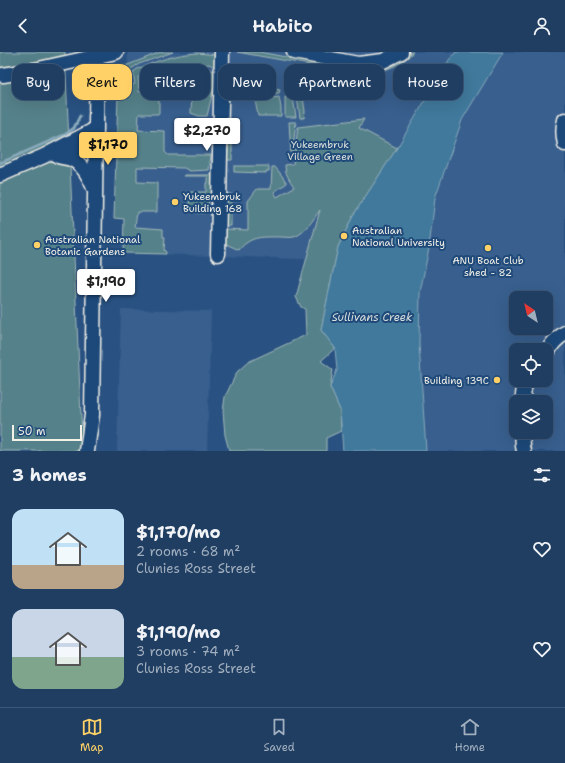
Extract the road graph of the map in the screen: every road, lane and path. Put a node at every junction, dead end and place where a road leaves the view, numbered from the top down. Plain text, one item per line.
1 (116, 52) edge
2 (222, 52) edge
3 (294, 52) edge
4 (402, 52) edge
5 (97, 54) edge
6 (3, 75) dead end
7 (565, 120) edge
8 (96, 136) junction
9 (565, 144) edge
10 (51, 156) junction
11 (0, 175) edge
12 (95, 190) junction
13 (218, 254) dead end
14 (565, 333) edge
15 (553, 343) edge
16 (92, 415) junction
17 (522, 439) edge
18 (87, 451) edge
19 (95, 451) edge
20 (524, 451) edge

1 - 5 street
2 - 13 street
3 - 4 street
5 - 6 street
5 - 8 street
7 - 9 street
8 - 10 street
8 - 12 street
10 - 11 street
10 - 12 street
12 - 16 street
14 - 15 street
16 - 18 street
16 - 19 street
17 - 20 street

